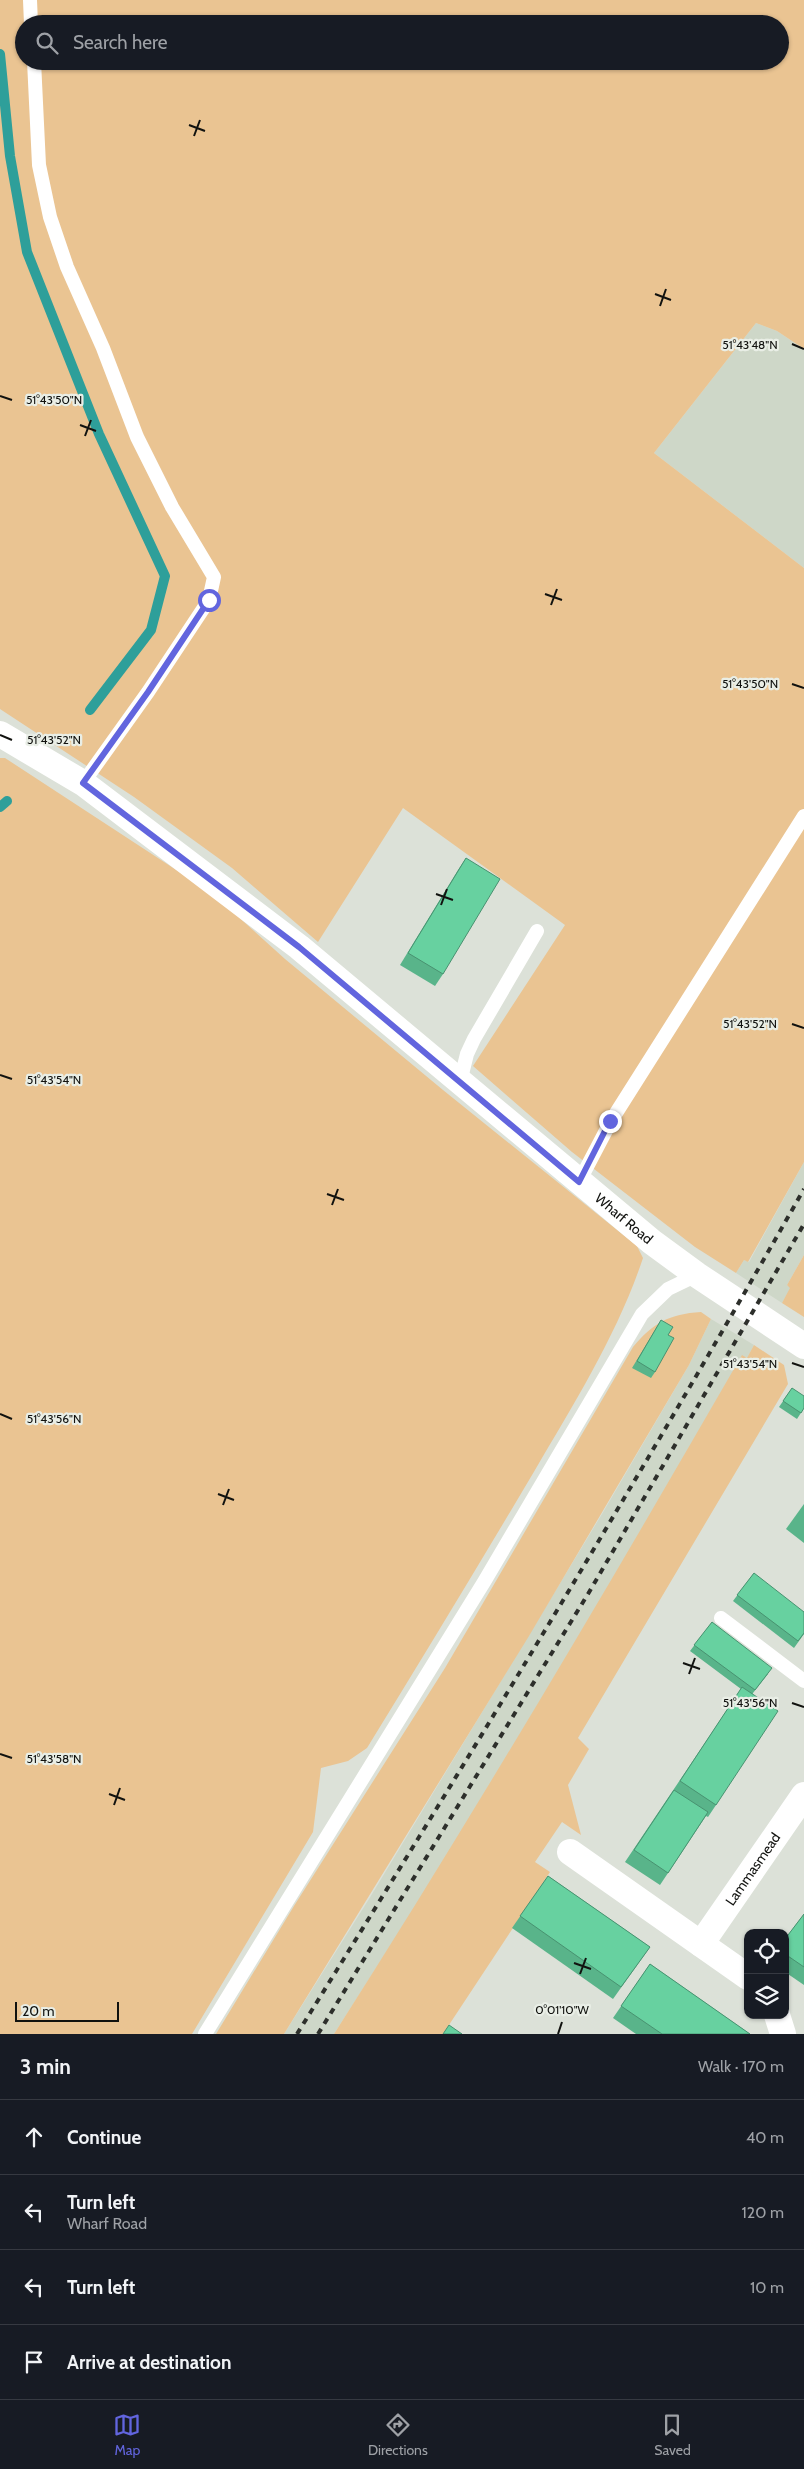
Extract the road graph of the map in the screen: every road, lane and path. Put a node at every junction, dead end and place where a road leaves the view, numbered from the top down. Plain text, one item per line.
1 (30, 0) edge
2 (31, 15) edge
3 (34, 70) edge
4 (0, 734) edge
5 (83, 783) junction
6 (804, 816) edge
7 (538, 931) dead end
8 (460, 1082) junction
9 (579, 1182) junction
10 (697, 1275) junction
11 (804, 1346) edge
12 (721, 1618) dead end
13 (804, 1682) edge
14 (804, 1795) edge
15 (570, 1852) dead end
16 (701, 1944) junction
17 (744, 1974) edge
18 (778, 2019) edge
19 (205, 2034) edge
20 (783, 2034) edge

1 - 2 lane
3 - 5 lane
4 - 5 street, Wharf Road
5 - 8 street, Wharf Road
6 - 9 lane
7 - 8 lane
8 - 9 street, Wharf Road
9 - 10 street, Wharf Road
10 - 11 street, Wharf Road
10 - 19 lane
12 - 13 lane
14 - 16 street, Lammasmead
15 - 16 street
16 - 17 street
18 - 20 street

